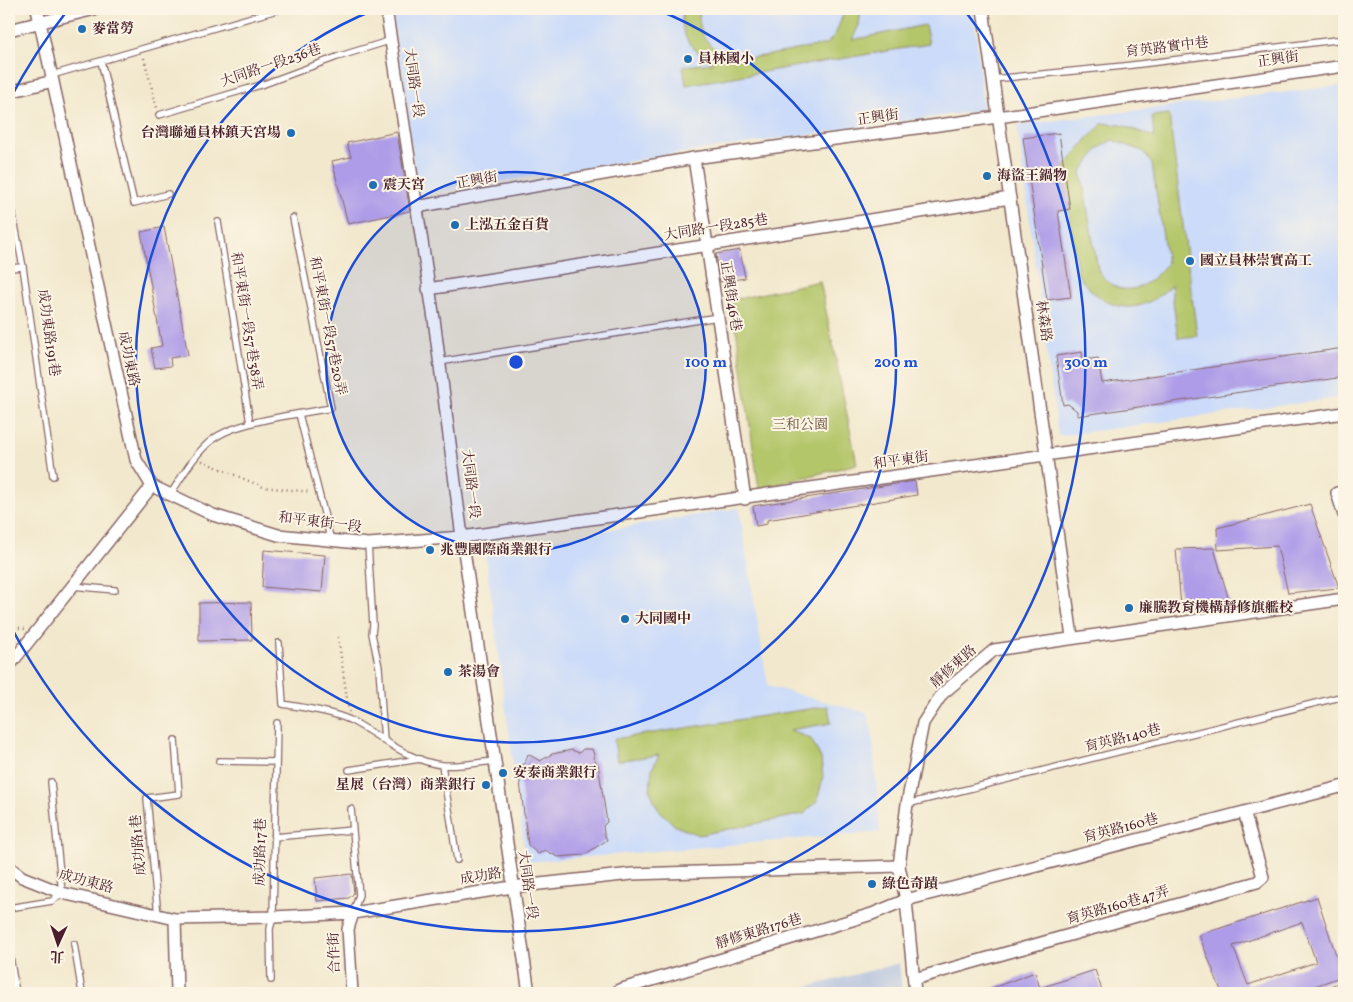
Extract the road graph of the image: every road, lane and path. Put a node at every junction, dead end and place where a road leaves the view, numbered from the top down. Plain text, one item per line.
1 (37, 9) edge
2 (95, 9) edge
3 (280, 9) edge
4 (386, 9) edge
5 (983, 9) edge
6 (40, 22) junction
7 (9, 30) edge
8 (1344, 39) edge
9 (392, 40) junction
10 (142, 49) junction
11 (101, 61) junction
12 (1344, 66) edge
13 (52, 78) junction
14 (993, 80) junction
15 (9, 92) edge
16 (159, 114) joint
17 (998, 117) junction
18 (694, 158) junction
19 (9, 194) edge
20 (168, 194) dead end
21 (1010, 198) junction
22 (416, 206) junction
23 (293, 218) dead end
24 (218, 222) dead end
25 (706, 244) junction
26 (23, 267) junction
27 (9, 268) edge
28 (428, 289) junction
29 (718, 317) junction
30 (439, 362) junction
31 (1344, 413) edge
32 (299, 414) junction
33 (250, 423) junction
34 (1047, 455) junction
35 (195, 458) junction
36 (53, 476) dead end
37 (152, 486) junction
38 (317, 492) junction
39 (1337, 493) dead end
40 (170, 495) junction
41 (745, 499) junction
42 (1344, 515) edge
43 (462, 538) junction
44 (331, 541) junction
45 (368, 544) junction
46 (72, 586) junction
47 (116, 590) dead end
48 (1344, 600) edge
49 (338, 637) dead end
50 (1072, 638) junction
51 (279, 643) dead end
52 (9, 666) edge
53 (1344, 696) edge
54 (350, 720) junction
55 (277, 723) dead end
56 (175, 740) dead end
57 (384, 741) junction
58 (420, 759) junction
59 (219, 761) dead end
60 (496, 761) junction
61 (275, 762) junction
62 (442, 765) junction
63 (350, 770) dead end
64 (51, 782) dead end
65 (1344, 786) edge
66 (907, 804) junction
67 (351, 809) dead end
68 (1244, 812) junction
69 (353, 830) junction
70 (274, 837) junction
71 (457, 860) dead end
72 (899, 866) junction
73 (9, 868) edge
74 (512, 887) junction
75 (62, 893) junction
76 (906, 900) junction
77 (9, 908) edge
78 (353, 913) junction
79 (158, 916) junction
80 (273, 917) junction
81 (175, 918) junction
82 (74, 944) dead end
83 (9, 950) edge
84 (914, 979) junction
85 (272, 980) dead end
86 (1344, 989) edge
87 (619, 990) dead end
88 (16, 993) edge
89 (82, 993) edge
90 (177, 993) edge
91 (352, 993) edge
92 (528, 993) edge
93 (915, 993) edge
94 (1334, 993) edge

1 - 6 street, 成功東路
2 - 6 street
3 - 10 lane
4 - 9 street, 大同路一段
5 - 14 street, 林森路
6 - 7 street
6 - 13 street, 成功東路
8 - 14 lane, 育英路實中巷
9 - 16 lane, 大同路一段236巷
9 - 22 street, 大同路一段
10 - 11 lane
10 - 16 path
11 - 13 lane
11 - 20 lane
12 - 17 street, 正興街
13 - 15 street
13 - 37 street, 成功東路
14 - 17 street, 林森路
17 - 18 street, 正興街
17 - 21 street, 林森路
18 - 22 street, 正興街
18 - 25 street, 正興街46巷
19 - 26 lane, 成功東路191巷
21 - 25 street, 大同路一段285巷
21 - 34 street, 林森路
22 - 28 street, 大同路一段
23 - 32 lane, 和平東街一段57巷20弄
24 - 33 lane, 和平東街一段57巷38弄
25 - 28 street, 大同路一段285巷
25 - 29 street, 正興街46巷
26 - 27 lane
26 - 36 lane, 成功東路191巷
28 - 30 street, 大同路一段
29 - 30 lane
29 - 41 street, 正興街46巷
30 - 43 street, 大同路一段
31 - 34 street, 和平東街
32 - 33 lane
32 - 38 lane
33 - 35 lane
34 - 41 street, 和平東街
34 - 50 street, 林森路
35 - 38 path
35 - 40 lane
37 - 40 street, 和平東街一段
37 - 46 street
38 - 44 lane
39 - 42 street
40 - 44 street, 和平東街一段
41 - 43 street, 和平東街
43 - 45 street, 和平東街一段
43 - 60 street, 大同路一段
44 - 45 street, 和平東街一段
45 - 57 lane
46 - 47 lane
46 - 52 street
48 - 50 street, 靜修東路
49 - 54 path
50 - 66 street, 靜修東路
51 - 54 lane
53 - 66 lane, 育英路140巷
54 - 57 lane
55 - 61 lane, 成功路17巷
56 - 79 lane, 成功路1巷
57 - 58 lane
58 - 62 lane
58 - 63 lane
59 - 61 lane
60 - 62 lane
60 - 74 street, 大同路一段
61 - 70 lane, 成功路17巷
62 - 71 lane
64 - 75 lane
65 - 68 street, 育英路160巷
66 - 72 street, 靜修東路
67 - 69 lane
68 - 76 street, 育英路160巷
68 - 84 street, 育英路160巷47弄
69 - 70 lane
69 - 78 lane
70 - 80 lane, 成功路17巷
72 - 74 street, 成功路
72 - 76 street, 靜修東路
73 - 75 street, 成功東路
74 - 78 street, 成功路
74 - 92 street, 大同路一段
75 - 77 lane
75 - 79 street, 成功東路
76 - 84 street, 靜修東路
76 - 87 street, 靜修東路176巷
78 - 80 street, 成功路
78 - 91 street, 合作街
79 - 81 street, 成功路
80 - 81 street, 成功路
80 - 85 lane, 成功路17巷
81 - 90 street
82 - 89 lane
83 - 88 lane
84 - 93 street, 靜修東路
86 - 94 street

